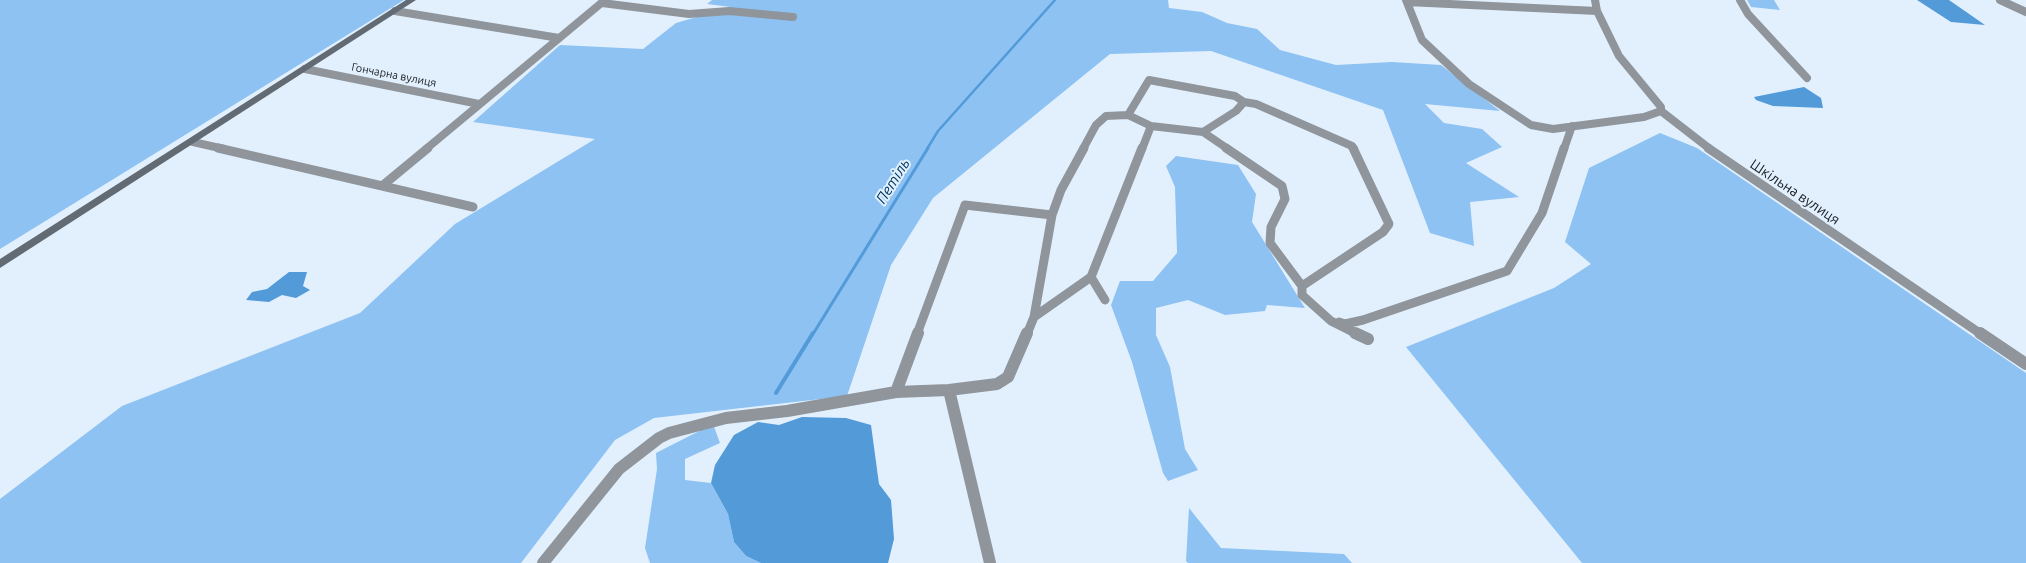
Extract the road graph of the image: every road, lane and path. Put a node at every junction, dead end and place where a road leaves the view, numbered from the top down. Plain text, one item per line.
1 (412, 0) edge
2 (1595, 0) edge
3 (1740, 0) edge
4 (2000, 0) edge
5 (603, 1) edge
6 (1406, 1) edge
7 (395, 11) junction
8 (1597, 11) junction
9 (2026, 12) edge
10 (793, 17) dead end
11 (559, 38) junction
12 (305, 69) junction
13 (1807, 78) dead end
14 (1244, 102) junction
15 (479, 104) junction
16 (1661, 111) junction
17 (1128, 114) junction
18 (1151, 126) junction
19 (1572, 126) junction
20 (1203, 132) junction
21 (193, 142) junction
22 (382, 186) junction
23 (473, 207) dead end
24 (1052, 215) junction
25 (0, 264) edge
26 (1091, 277) junction
27 (1302, 286) junction
28 (1105, 300) dead end
29 (1034, 317) junction
30 (1330, 321) junction
31 (1368, 339) dead end
32 (2026, 364) edge
33 (949, 390) junction
34 (896, 392) junction
35 (543, 563) edge
36 (990, 563) edge

1 - 7 street
2 - 8 street, Шкільна вулиця
3 - 13 street
4 - 9 street
5 - 10 street
5 - 11 street
6 - 8 street
6 - 19 street
7 - 11 street
7 - 12 street
8 - 16 street, Шкільна вулиця
11 - 15 street
12 - 15 street, Гончарна вулиця
12 - 21 street
14 - 17 street
14 - 20 street
14 - 27 street
15 - 22 street
16 - 19 street
16 - 32 street, Шкільна вулиця
17 - 18 street
17 - 24 street
18 - 20 street
18 - 26 street
19 - 30 street
20 - 27 street
21 - 22 street
21 - 25 street
22 - 23 street
24 - 29 street
24 - 34 street
26 - 28 street
26 - 29 street
27 - 30 street
29 - 33 street
30 - 31 street
33 - 34 street
33 - 36 street
34 - 35 street

